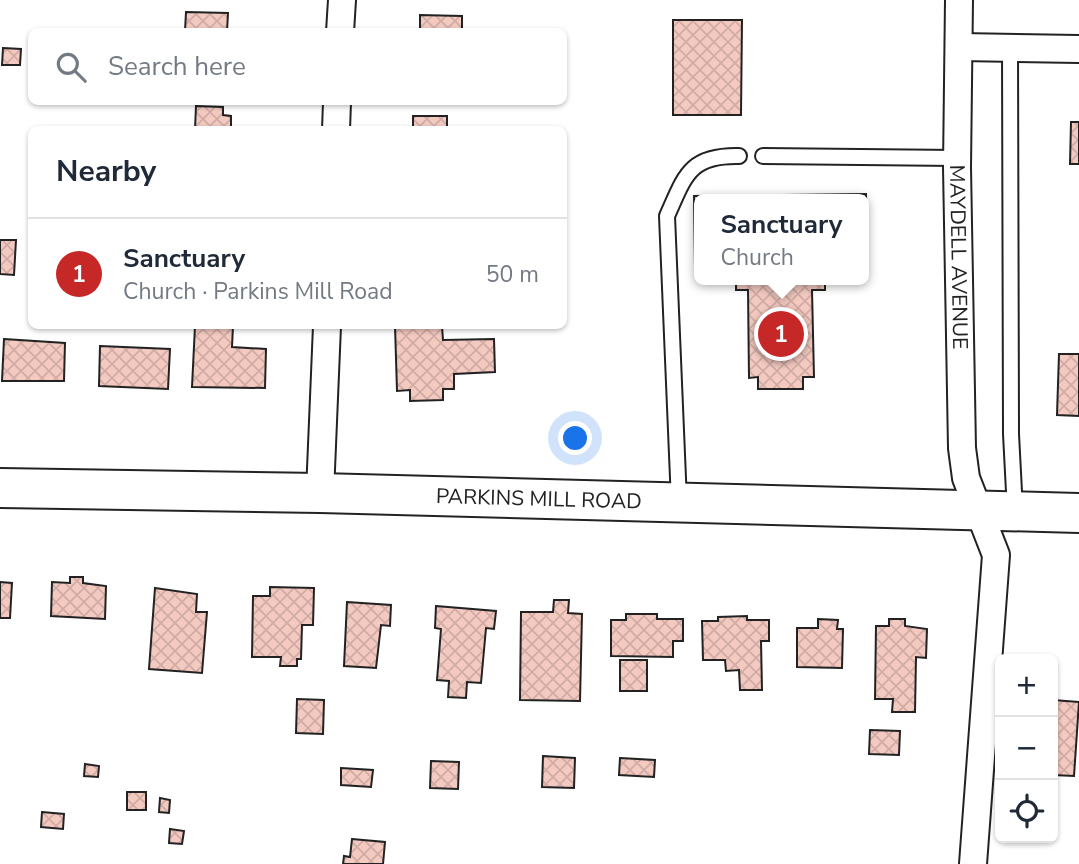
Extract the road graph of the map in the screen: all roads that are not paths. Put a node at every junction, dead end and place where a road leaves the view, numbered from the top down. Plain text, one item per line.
1 (342, 0) edge
2 (959, 0) edge
3 (340, 28) edge
4 (960, 47) junction
5 (1010, 48) junction
6 (1079, 49) edge
7 (337, 105) edge
8 (336, 126) edge
9 (739, 156) dead end
10 (763, 156) dead end
11 (957, 158) junction
12 (327, 329) edge
13 (0, 488) edge
14 (320, 493) junction
15 (679, 503) junction
16 (998, 512) junction
17 (1079, 513) edge
18 (973, 864) edge

1 - 3 street
2 - 4 street, MAYDELL AVENUE
4 - 5 street
4 - 11 street, MAYDELL AVENUE
5 - 6 street
5 - 16 lane
7 - 8 street
9 - 15 lane
10 - 11 lane
11 - 16 street, MAYDELL AVENUE
12 - 14 street
13 - 14 street, PARKINS MILL ROAD
14 - 15 street, PARKINS MILL ROAD
15 - 16 street, PARKINS MILL ROAD
16 - 17 street, PARKINS MILL ROAD
16 - 18 street, MAYDELL AVENUE

